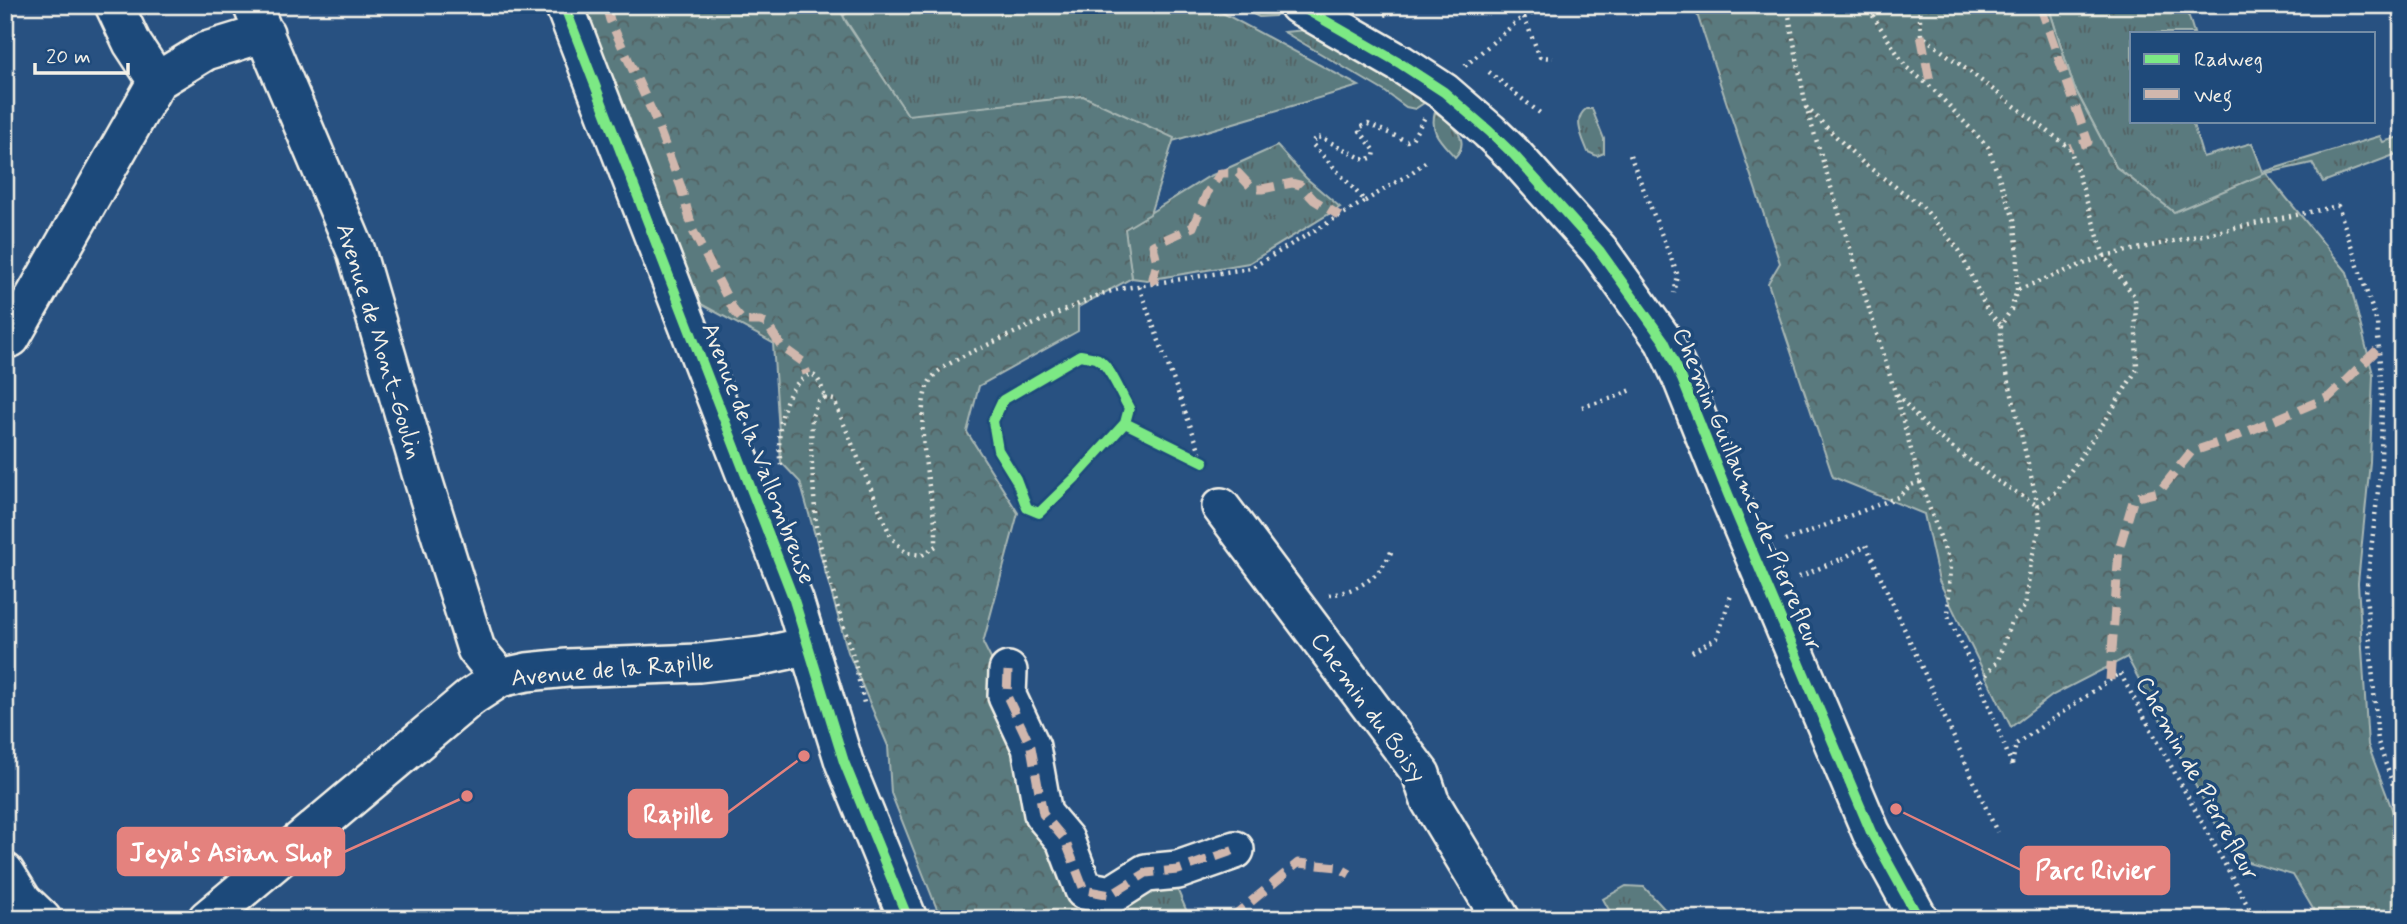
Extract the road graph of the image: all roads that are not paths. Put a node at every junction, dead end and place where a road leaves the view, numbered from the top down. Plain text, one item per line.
1 (114, 5) edge
2 (564, 5) edge
3 (1298, 5) edge
4 (259, 19) edge
5 (157, 81) junction
6 (11, 338) dead end
7 (1221, 507) dead end
8 (808, 646) junction
9 (1007, 671) dead end
10 (500, 678) junction
11 (1235, 850) dead end
12 (5, 872) edge
13 (42, 919) edge
14 (207, 919) edge
15 (908, 919) edge
16 (1501, 919) edge
17 (1919, 919) edge

1 - 5 street
2 - 8 street, Avenue de la Vallombreuse
3 - 17 street, Chemin Guillaume-de-Pierrefleur
4 - 5 street
4 - 10 street, Avenue de Mont-Goulin
5 - 6 street
7 - 16 street, Chemin du Boisy
8 - 10 street, Avenue de la Rapille
8 - 15 street, Avenue de la Vallombreuse
9 - 11 street
10 - 14 street, Avenue de la Rapille
12 - 13 street

